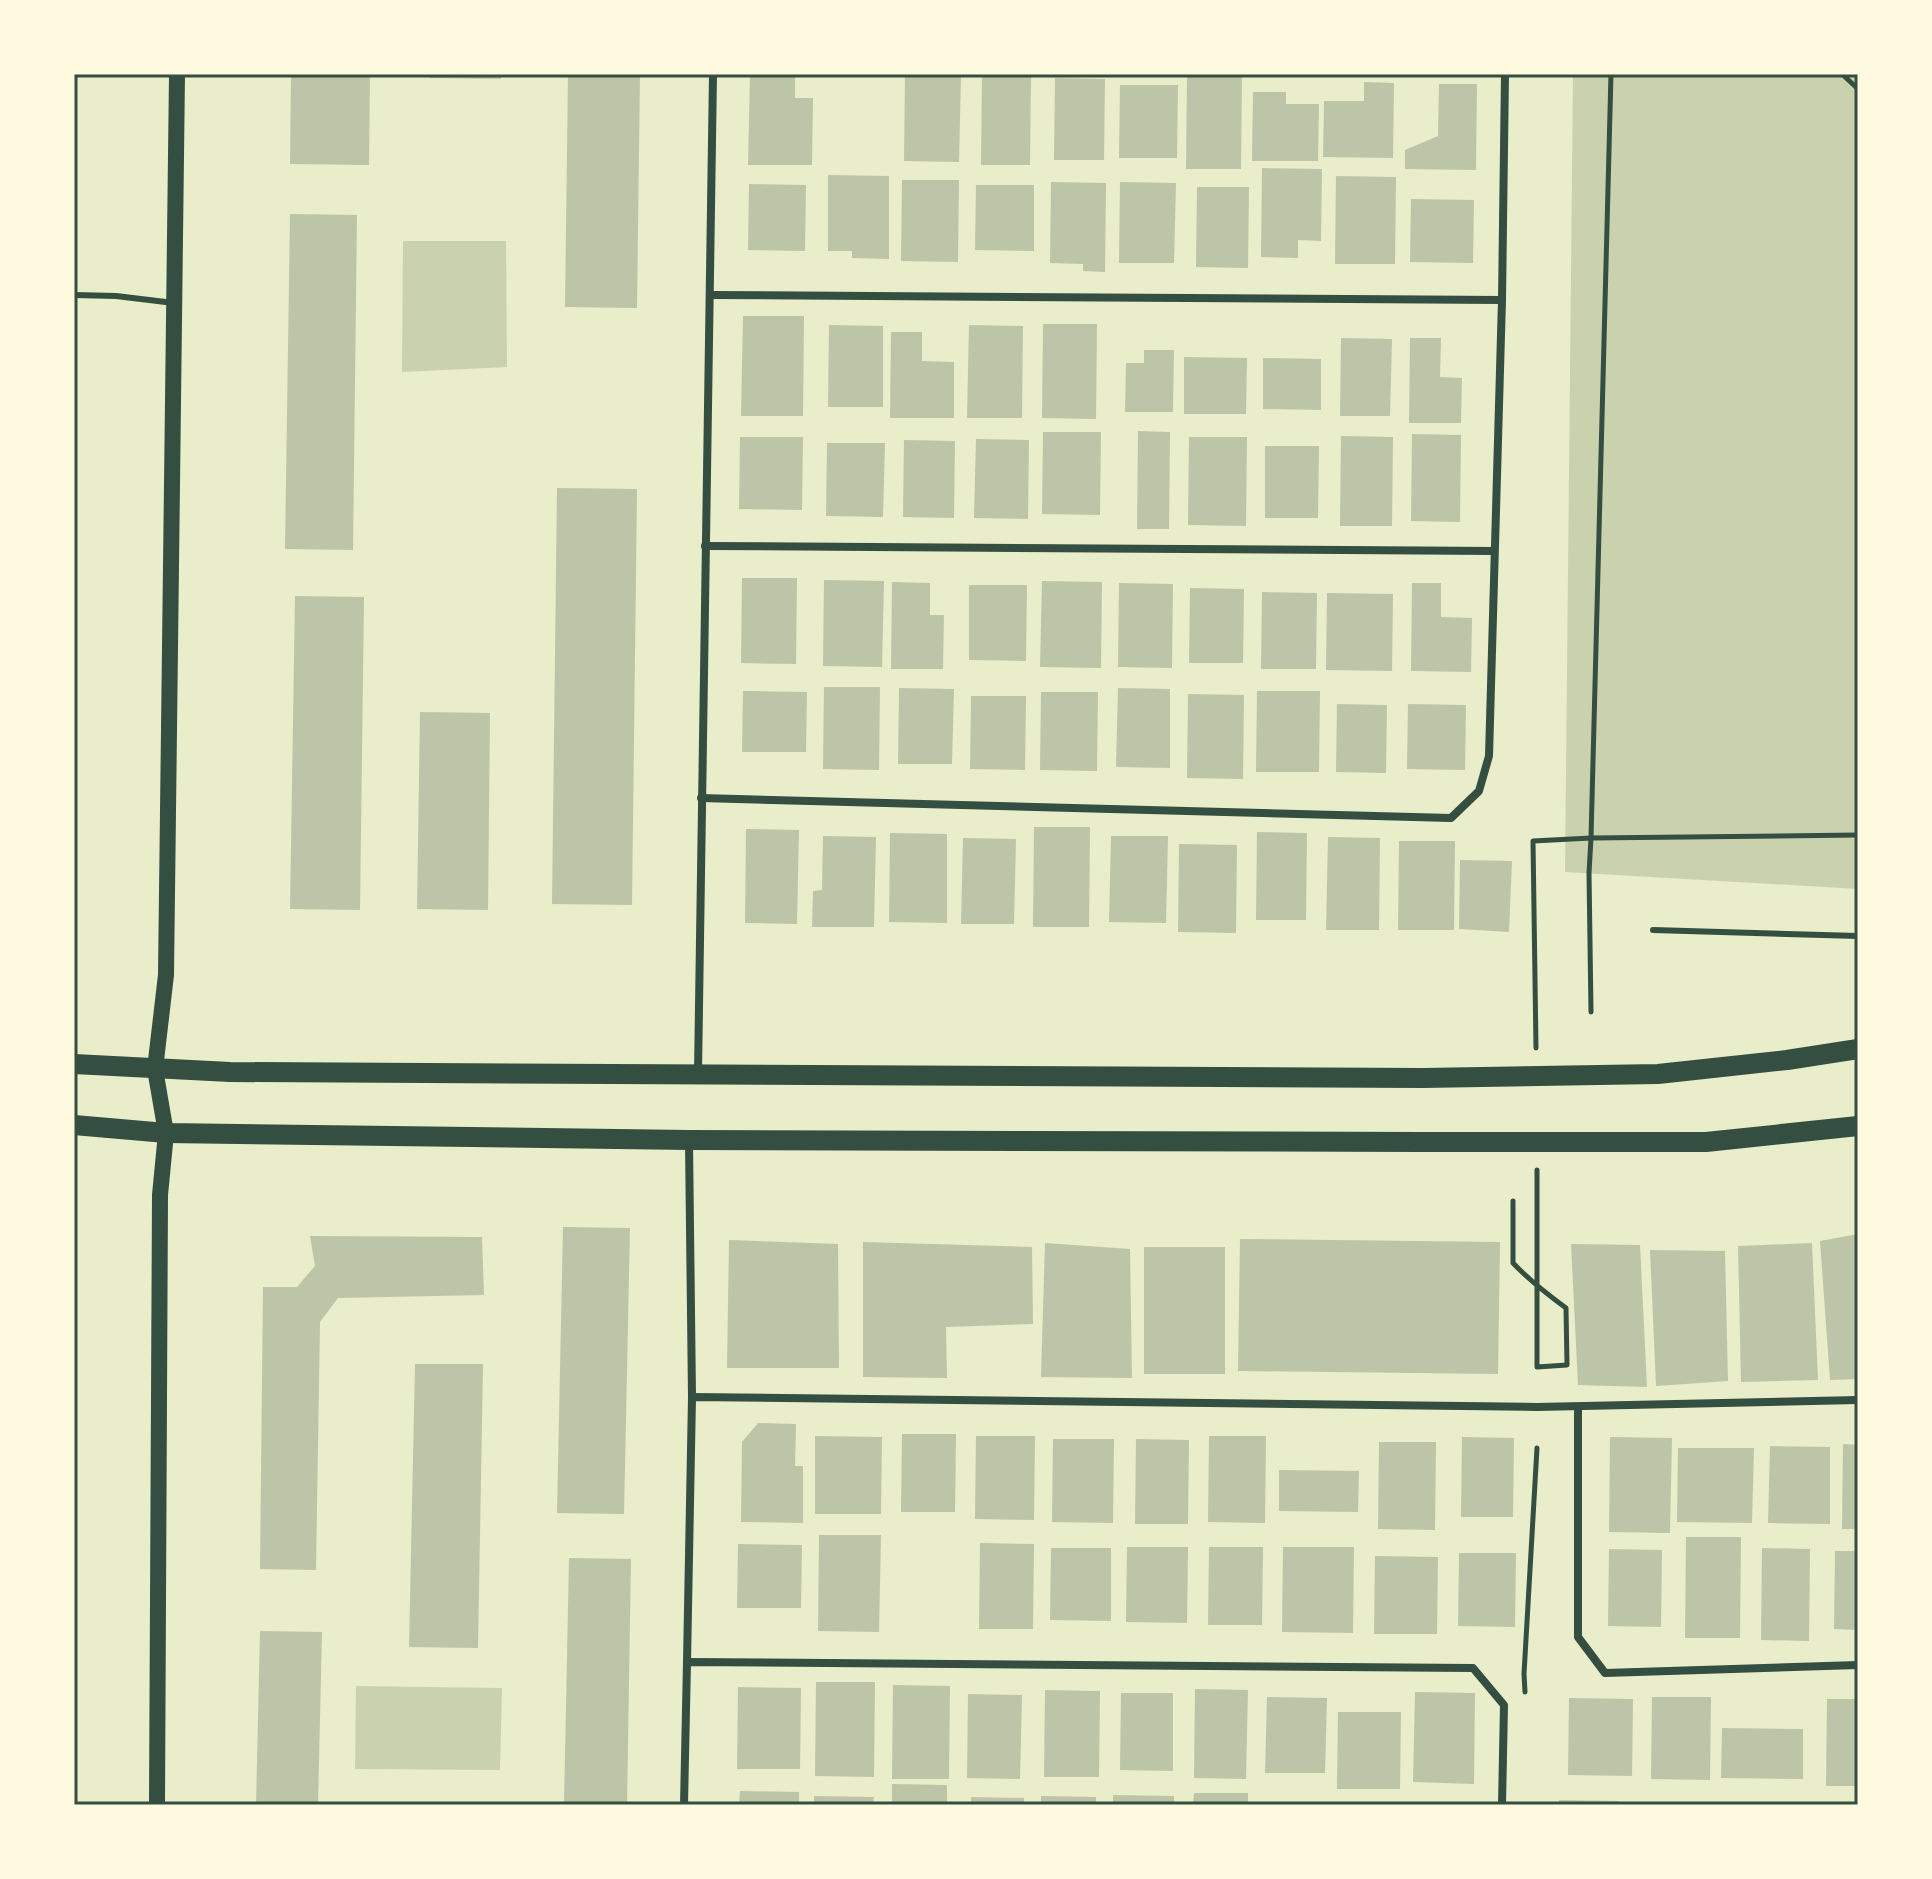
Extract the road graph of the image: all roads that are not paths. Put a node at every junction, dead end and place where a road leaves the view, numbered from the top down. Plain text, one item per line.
1 (177, 74) edge
2 (713, 74) edge
3 (1505, 74) edge
4 (74, 295) edge
5 (710, 295) junction
6 (1502, 300) junction
7 (174, 303) junction
8 (705, 546) junction
9 (1494, 551) junction
10 (701, 798) junction
11 (1653, 930) dead end
12 (1858, 936) edge
13 (1858, 1049) edge
14 (74, 1064) edge
15 (155, 1069) junction
16 (698, 1074) junction
17 (74, 1125) edge
18 (1858, 1126) edge
19 (166, 1133) junction
20 (689, 1140) junction
21 (692, 1397) junction
22 (1858, 1400) edge
23 (1578, 1407) junction
24 (687, 1662) junction
25 (1858, 1665) edge
26 (157, 1805) edge
27 (684, 1805) edge
28 (1502, 1805) edge

1 - 7 main road
2 - 5 street
3 - 6 street
4 - 7 lane
5 - 6 street
5 - 8 street
6 - 9 street
7 - 15 main road
8 - 9 street
8 - 10 street
9 - 10 street
10 - 16 street
11 - 12 lane
13 - 16 main road
14 - 15 main road
15 - 16 main road
15 - 19 main road
17 - 19 main road
18 - 20 main road
19 - 20 main road
19 - 26 main road
20 - 21 street
21 - 23 street
21 - 24 street
22 - 23 street
23 - 25 street
24 - 27 street
24 - 28 street

